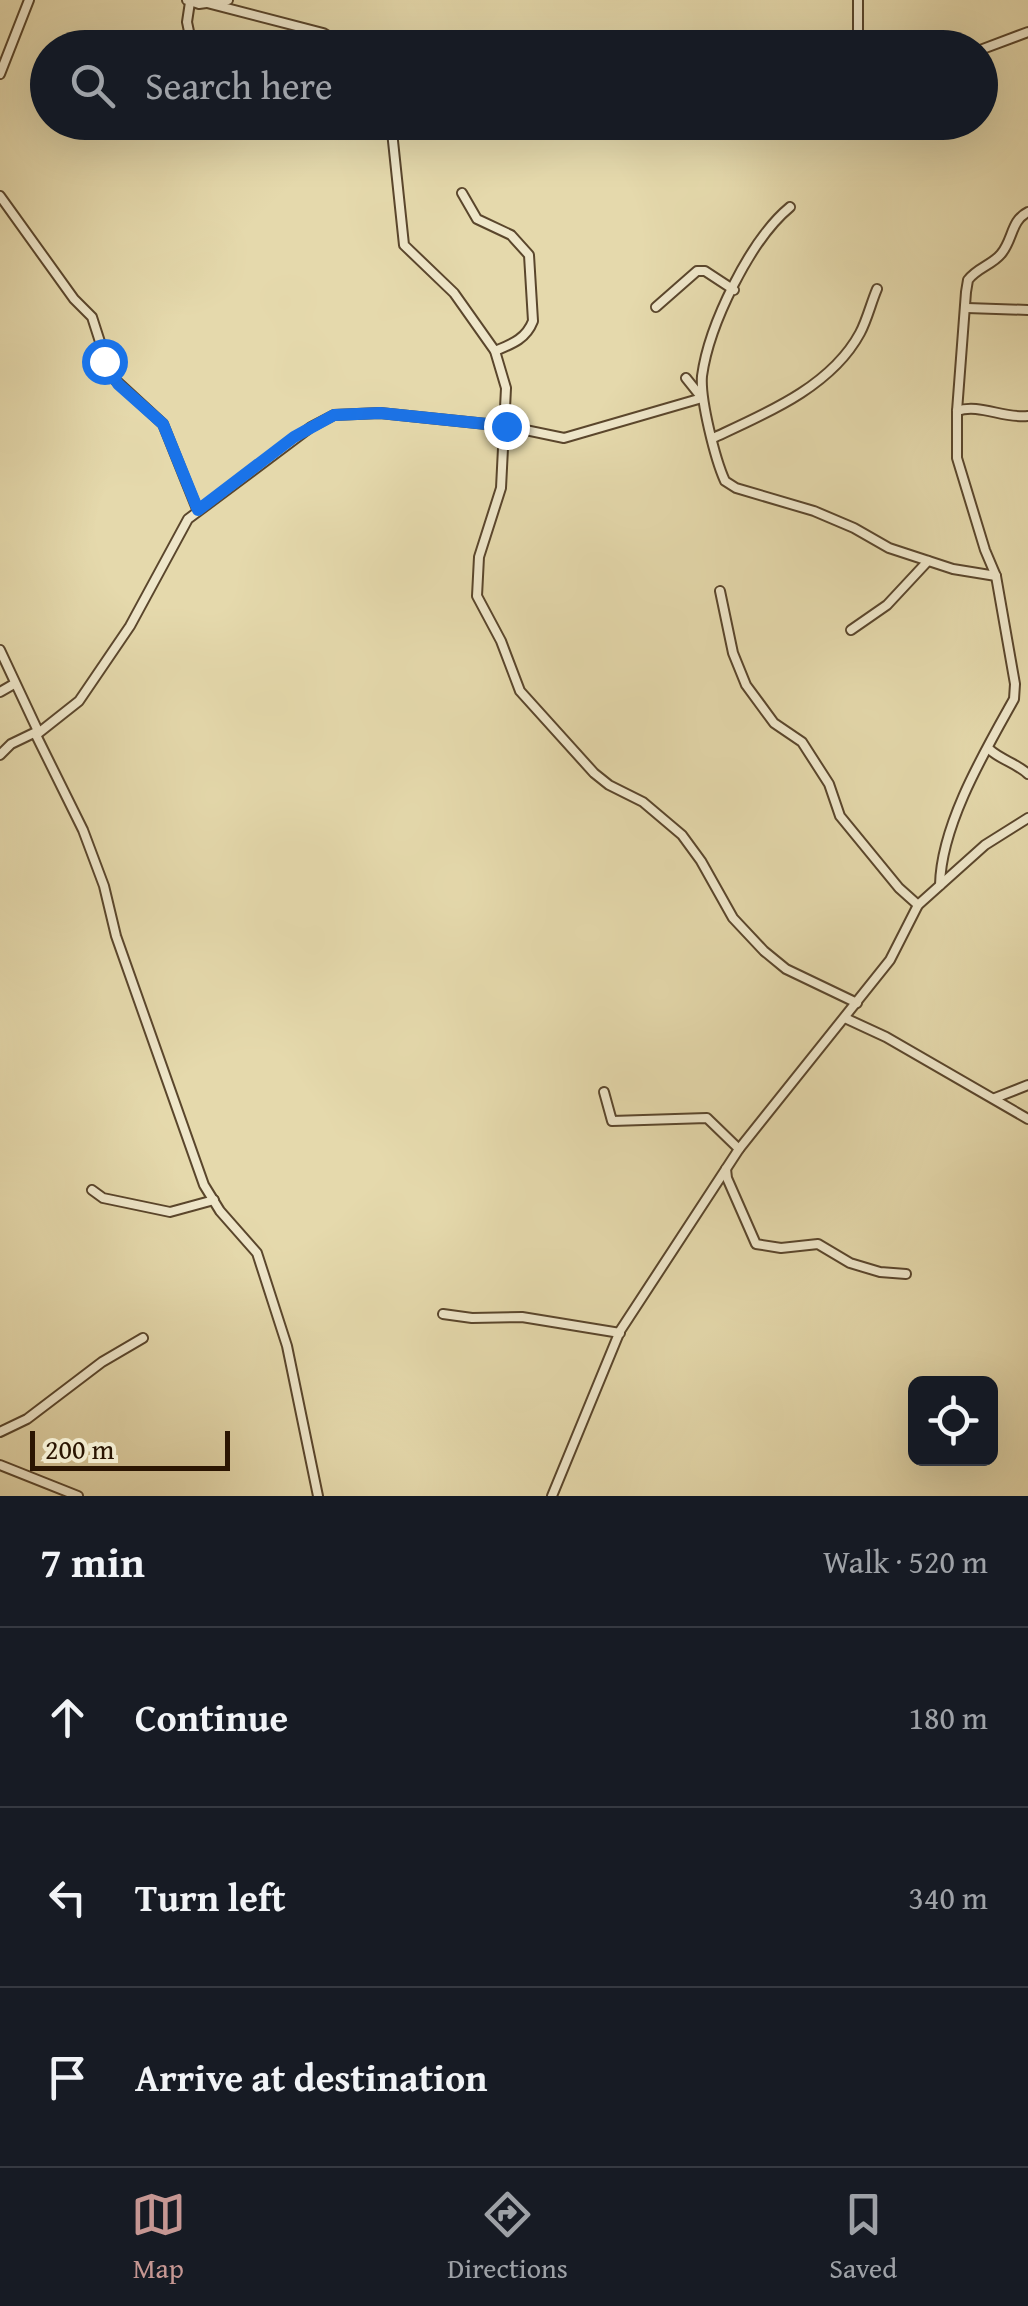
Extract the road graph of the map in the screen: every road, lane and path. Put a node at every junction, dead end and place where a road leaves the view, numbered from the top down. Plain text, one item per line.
1 (29, 0) edge
2 (228, 0) edge
3 (858, 0) edge
4 (188, 1) edge
5 (207, 3) junction
6 (188, 30) edge
7 (309, 30) edge
8 (858, 30) edge
9 (1028, 32) edge
10 (998, 43) edge
11 (0, 74) edge
12 (392, 140) edge
13 (462, 193) dead end
14 (0, 196) edge
15 (790, 208) dead end
16 (1028, 212) edge
17 (877, 289) dead end
18 (734, 290) junction
19 (656, 307) dead end
20 (967, 308) junction
21 (1028, 310) edge
22 (495, 351) junction
23 (686, 378) dead end
24 (702, 398) junction
25 (957, 412) junction
26 (1028, 416) edge
27 (506, 426) junction
28 (713, 438) junction
29 (198, 510) junction
30 (928, 561) junction
31 (996, 576) junction
32 (720, 591) dead end
33 (851, 630) dead end
34 (0, 650) edge
35 (14, 684) junction
36 (0, 692) edge
37 (37, 733) junction
38 (989, 748) junction
39 (0, 754) edge
40 (1028, 774) edge
41 (1028, 818) edge
42 (940, 885) junction
43 (918, 905) junction
44 (857, 1003) junction
45 (845, 1018) junction
46 (1028, 1085) edge
47 (604, 1092) dead end
48 (995, 1098) junction
49 (1028, 1120) edge
50 (739, 1149) junction
51 (726, 1170) junction
52 (92, 1190) dead end
53 (214, 1200) junction
54 (906, 1274) dead end
55 (443, 1314) dead end
56 (620, 1333) junction
57 (143, 1338) dead end
58 (0, 1432) edge
59 (0, 1465) edge
60 (78, 1496) edge
61 (318, 1496) edge
62 (552, 1496) edge

1 - 11 street
2 - 5 street
3 - 8 street
4 - 5 street
4 - 6 street
5 - 7 street
9 - 10 street
12 - 22 street
13 - 22 street
14 - 29 street
15 - 18 street
16 - 20 street
17 - 28 street
18 - 19 street
18 - 24 street
20 - 21 street
20 - 25 street
22 - 27 street
23 - 24 street
24 - 27 street
24 - 28 street
25 - 26 street
25 - 31 street
27 - 29 street
27 - 44 street
28 - 30 street
29 - 37 street
30 - 31 street
30 - 33 street
31 - 38 street
32 - 43 street
34 - 35 street
35 - 36 street
35 - 37 street
37 - 39 street
37 - 53 street
38 - 40 street
38 - 42 street
41 - 42 street
42 - 43 street
43 - 44 street
44 - 45 street
45 - 48 street
45 - 50 street
46 - 48 street
47 - 50 street
48 - 49 street
50 - 51 street
51 - 54 street
51 - 56 street
52 - 53 street
53 - 61 street
55 - 56 street
56 - 62 street
57 - 58 street
59 - 60 street

